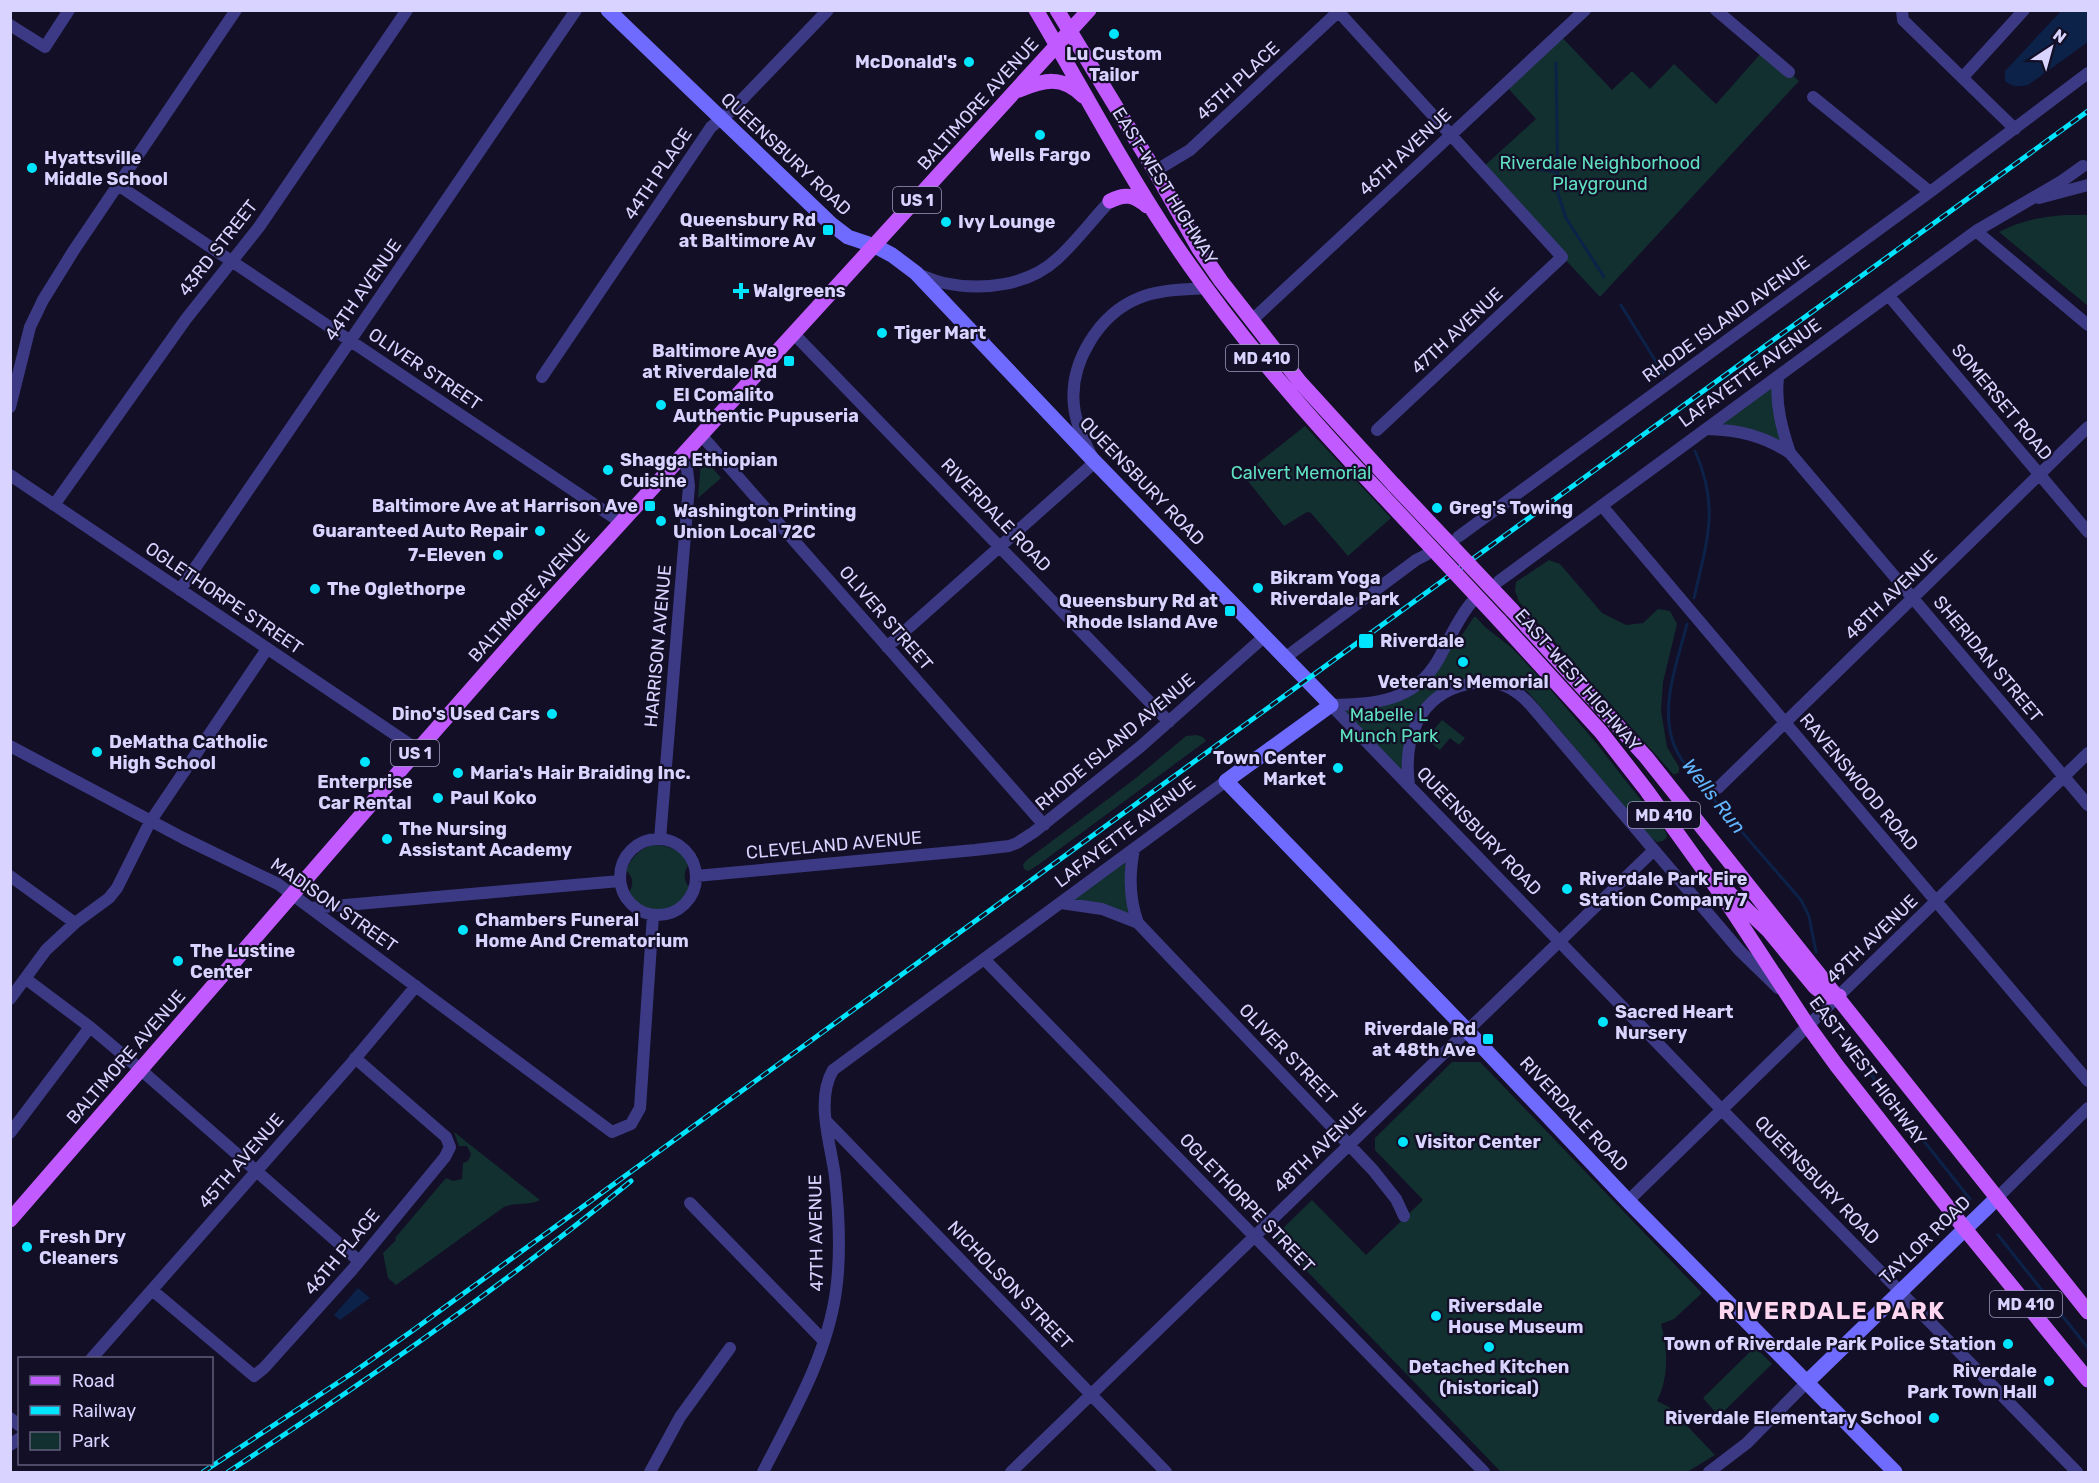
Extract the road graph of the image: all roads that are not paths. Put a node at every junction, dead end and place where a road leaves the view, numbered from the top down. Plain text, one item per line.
1 (69, 10) edge
2 (236, 10) edge
3 (406, 10) edge
4 (576, 10) edge
5 (608, 10) edge
6 (828, 10) edge
7 (1036, 10) edge
8 (1057, 10) edge
9 (1089, 10) edge
10 (1585, 10) edge
11 (1716, 10) edge
12 (2024, 10) edge
13 (1339, 11) edge
14 (1901, 12) edge
15 (10, 25) edge
16 (1070, 32) junction
17 (1058, 46) junction
18 (1789, 72) dead end
19 (2088, 73) edge
20 (1963, 77) junction
21 (1017, 91) junction
22 (1813, 98) dead end
23 (1089, 102) junction
24 (720, 120) junction
25 (2015, 129) junction
26 (1451, 135) junction
27 (1122, 159) junction
28 (2086, 161) edge
29 (1155, 171) junction
30 (118, 185) junction
31 (2088, 185) edge
32 (1930, 192) junction
33 (1110, 201) junction
34 (2026, 201) junction
35 (1153, 210) junction
36 (1976, 231) junction
37 (875, 246) junction
38 (232, 261) junction
39 (916, 273) junction
40 (1208, 288) junction
41 (1889, 296) junction
42 (1251, 321) junction
43 (2088, 325) edge
44 (794, 334) junction
45 (349, 340) junction
46 (542, 377) dead end
47 (1778, 378) junction
48 (10, 407) edge
49 (2088, 427) edge
50 (1708, 429) junction
51 (1377, 430) dead end
52 (702, 436) junction
53 (1790, 453) junction
54 (681, 458) junction
55 (1095, 462) junction
56 (2040, 474) junction
57 (10, 475) edge
58 (54, 505) junction
59 (1602, 506) junction
60 (622, 523) junction
61 (2088, 532) edge
62 (1458, 537) dead end
63 (1000, 547) junction
64 (1426, 555) dead end
65 (1500, 581) dead end
66 (180, 590) junction
67 (1913, 598) junction
68 (1471, 603) dead end
69 (1265, 636) junction
70 (887, 647) junction
71 (267, 649) junction
72 (1286, 657) junction
73 (1423, 678) junction
74 (1438, 695) junction
75 (1331, 705) junction
76 (1169, 722) junction
77 (1785, 722) junction
78 (10, 746) edge
79 (418, 750) junction
80 (2088, 753) edge
81 (2064, 777) junction
82 (1226, 781) junction
83 (1409, 786) junction
84 (1718, 788) dead end
85 (2088, 805) edge
86 (150, 822) junction
87 (1044, 825) junction
88 (660, 839) junction
89 (1134, 849) junction
90 (975, 850) joint
91 (1654, 850) junction
92 (1699, 863) junction
93 (10, 876) edge
94 (696, 876) junction
95 (620, 881) junction
96 (293, 894) junction
97 (1936, 901) junction
98 (1061, 903) junction
99 (311, 908) junction
100 (653, 915) junction
101 (75, 922) junction
102 (1138, 924) junction
103 (1559, 942) junction
104 (984, 959) junction
105 (26, 979) junction
106 (416, 986) junction
107 (1788, 996) junction
108 (1839, 996) junction
109 (10, 999) edge
110 (1808, 1026) junction
111 (90, 1027) junction
112 (1467, 1031) junction
113 (356, 1058) junction
114 (141, 1070) junction
115 (2088, 1081) edge
116 (2088, 1108) edge
117 (1722, 1110) junction
118 (827, 1122) junction
119 (10, 1133) edge
120 (1350, 1145) junction
121 (257, 1171) junction
122 (1997, 1197) junction
123 (1628, 1201) junction
124 (690, 1203) dead end
125 (1404, 1216) dead end
126 (10, 1220) edge
127 (1965, 1229) junction
128 (1255, 1236) junction
129 (359, 1261) junction
130 (152, 1290) junction
131 (1899, 1292) junction
132 (2088, 1312) edge
133 (823, 1340) junction
134 (729, 1348) dead end
135 (94, 1357) edge
136 (2088, 1380) edge
137 (1808, 1382) junction
138 (1091, 1395) junction
139 (650, 1473) edge
140 (763, 1473) edge
141 (1011, 1473) edge
142 (1167, 1473) edge
143 (1484, 1473) edge
144 (1709, 1473) edge
145 (1895, 1473) edge
146 (2076, 1473) edge

1 - 15 street
2 - 30 street
3 - 38 street, 43RD STREET
4 - 45 street, 44TH AVENUE
5 - 24 street, QUEENSBURY ROAD
6 - 24 street, 44TH PLACE
7 - 17 main road, EAST-WEST HIGHWAY / MD 410
8 - 16 main road, EAST-WEST HIGHWAY / MD 410
9 - 16 main road, BALTIMORE AVENUE / US 1
10 - 26 street, 46TH AVENUE
11 - 18 street
12 - 20 street
13 - 26 street
13 - 29 street, 45TH PLACE
14 - 20 street
16 - 17 main road, BALTIMORE AVENUE / US 1
16 - 29 main road, EAST-WEST HIGHWAY / MD 410
17 - 21 main road, BALTIMORE AVENUE / US 1
17 - 23 main road, EAST-WEST HIGHWAY / MD 410
19 - 25 street, RHODE ISLAND AVENUE
20 - 25 street
21 - 23 main road
21 - 37 main road, BALTIMORE AVENUE / US 1
22 - 32 street
23 - 27 main road, EAST-WEST HIGHWAY / MD 410
24 - 37 street, QUEENSBURY ROAD
24 - 46 street, 44TH PLACE
25 - 32 street, RHODE ISLAND AVENUE
26 - 42 street, 46TH AVENUE
26 - 51 street, 47TH AVENUE
27 - 33 main road
27 - 35 main road, EAST-WEST HIGHWAY / MD 410
28 - 31 street
28 - 34 street, LAFAYETTE AVENUE
29 - 42 main road, EAST-WEST HIGHWAY / MD 410
30 - 38 street, OLIVER STREET
30 - 48 street
31 - 34 street, LAFAYETTE AVENUE
32 - 62 street, RHODE ISLAND AVENUE
33 - 35 main road
33 - 39 street
34 - 36 street, LAFAYETTE AVENUE
35 - 40 main road, EAST-WEST HIGHWAY / MD 410
36 - 41 street, LAFAYETTE AVENUE
36 - 43 street
37 - 39 street, QUEENSBURY ROAD
37 - 44 main road, BALTIMORE AVENUE / US 1
38 - 45 street, OLIVER STREET
38 - 58 street, 43RD STREET
39 - 55 street, QUEENSBURY ROAD
40 - 55 street
40 - 92 main road, EAST-WEST HIGHWAY / MD 410, bridge
41 - 47 street, LAFAYETTE AVENUE
41 - 56 street, SOMERSET ROAD
42 - 108 main road, EAST-WEST HIGHWAY / MD 410, bridge
44 - 52 main road, BALTIMORE AVENUE / US 1
44 - 63 street, RIVERDALE ROAD
45 - 60 street, OLIVER STREET
45 - 66 street, 44TH AVENUE
47 - 50 street, LAFAYETTE AVENUE
47 - 53 street, SHERIDAN STREET
49 - 56 street, 48TH AVENUE
50 - 53 street, SHERIDAN STREET
50 - 59 street, LAFAYETTE AVENUE
52 - 54 main road, BALTIMORE AVENUE / US 1
52 - 70 street, OLIVER STREET
53 - 67 street, SHERIDAN STREET
54 - 60 main road, BALTIMORE AVENUE / US 1
54 - 88 street, HARRISON AVENUE
55 - 63 street
55 - 69 street, QUEENSBURY ROAD
56 - 61 street, SOMERSET ROAD
56 - 67 street, 48TH AVENUE
57 - 58 street, OGLETHORPE STREET
58 - 66 street, OGLETHORPE STREET
59 - 65 street, LAFAYETTE AVENUE
59 - 77 street, RAVENSWOOD ROAD
60 - 79 main road, BALTIMORE AVENUE / US 1
63 - 70 street
63 - 76 street, RIVERDALE ROAD
64 - 72 street
66 - 71 street, OGLETHORPE STREET
67 - 77 street, 48TH AVENUE
67 - 81 street, SHERIDAN STREET
68 - 73 street
69 - 72 street, QUEENSBURY ROAD
69 - 76 street, RHODE ISLAND AVENUE
70 - 87 street, OLIVER STREET
71 - 79 street, OGLETHORPE STREET
71 - 86 street
72 - 75 street, QUEENSBURY ROAD
73 - 74 street
73 - 75 street
74 - 83 street
74 - 91 street
75 - 82 street, LAFAYETTE AVENUE
75 - 83 street, QUEENSBURY ROAD
76 - 87 street, RHODE ISLAND AVENUE
77 - 84 street, 48TH AVENUE
77 - 97 street, RAVENSWOOD ROAD
78 - 86 street, MADISON STREET
79 - 96 main road, BALTIMORE AVENUE / US 1
80 - 81 street, 49TH AVENUE
81 - 85 street, SHERIDAN STREET
81 - 97 street, 49TH AVENUE
82 - 89 street, LAFAYETTE AVENUE
82 - 112 street, RIVERDALE ROAD
83 - 103 street, QUEENSBURY ROAD
86 - 96 street, MADISON STREET
86 - 101 street
87 - 90 street, RHODE ISLAND AVENUE
88 - 94 street
88 - 95 street
89 - 98 street, LAFAYETTE AVENUE
89 - 102 street
90 - 94 street, CLEVELAND AVENUE
91 - 103 street, 48TH AVENUE
91 - 107 street
92 - 107 main road, EAST-WEST HIGHWAY / MD 410
92 - 108 main road
93 - 101 street
94 - 100 street
95 - 99 street
95 - 100 street
96 - 99 street, MADISON STREET
96 - 114 main road, BALTIMORE AVENUE / US 1
97 - 108 street, 49TH AVENUE
97 - 115 street, RAVENSWOOD ROAD
98 - 102 street, OLIVER STREET
98 - 104 street, LAFAYETTE AVENUE
99 - 106 street, MADISON STREET
100 - 106 street, MADISON STREET
101 - 105 street
102 - 120 street, OLIVER STREET
103 - 112 street, 48TH AVENUE
103 - 117 street, QUEENSBURY ROAD
104 - 118 street, LAFAYETTE AVENUE
104 - 128 street, OGLETHORPE STREET
105 - 109 street
105 - 111 street
106 - 113 street, 45TH AVENUE
107 - 110 main road, EAST-WEST HIGHWAY / MD 410
108 - 110 street, 49TH AVENUE
108 - 122 main road, EAST-WEST HIGHWAY / MD 410
110 - 117 street, 49TH AVENUE
110 - 127 main road, EAST-WEST HIGHWAY / MD 410
111 - 114 street
111 - 119 street
112 - 120 street, 48TH AVENUE
112 - 123 street, RIVERDALE ROAD
113 - 121 street, 45TH AVENUE
113 - 129 street, 46TH PLACE
114 - 121 street
114 - 126 main road, BALTIMORE AVENUE / US 1
116 - 122 street, TAYLOR ROAD
117 - 123 street, 49TH AVENUE
117 - 131 street, QUEENSBURY ROAD
118 - 133 street, 47TH AVENUE
118 - 138 street, NICHOLSON STREET
120 - 125 street, OLIVER STREET
120 - 128 street, 48TH AVENUE
121 - 129 street
121 - 130 street, 45TH AVENUE
122 - 127 street, TAYLOR ROAD
122 - 132 main road, EAST-WEST HIGHWAY / MD 410
123 - 137 street, RIVERDALE ROAD
124 - 133 street
127 - 131 street, TAYLOR ROAD
127 - 136 main road, EAST-WEST HIGHWAY / MD 410
128 - 138 street, 48TH AVENUE
128 - 143 street, OGLETHORPE STREET
129 - 130 street, 46TH PLACE
130 - 135 street, 45TH AVENUE
131 - 137 street, TAYLOR ROAD
131 - 146 street, QUEENSBURY ROAD
133 - 140 street, 47TH AVENUE
134 - 139 street
137 - 144 street, TAYLOR ROAD
137 - 145 street, RIVERDALE ROAD
138 - 141 street, 48TH AVENUE
138 - 142 street, NICHOLSON STREET

